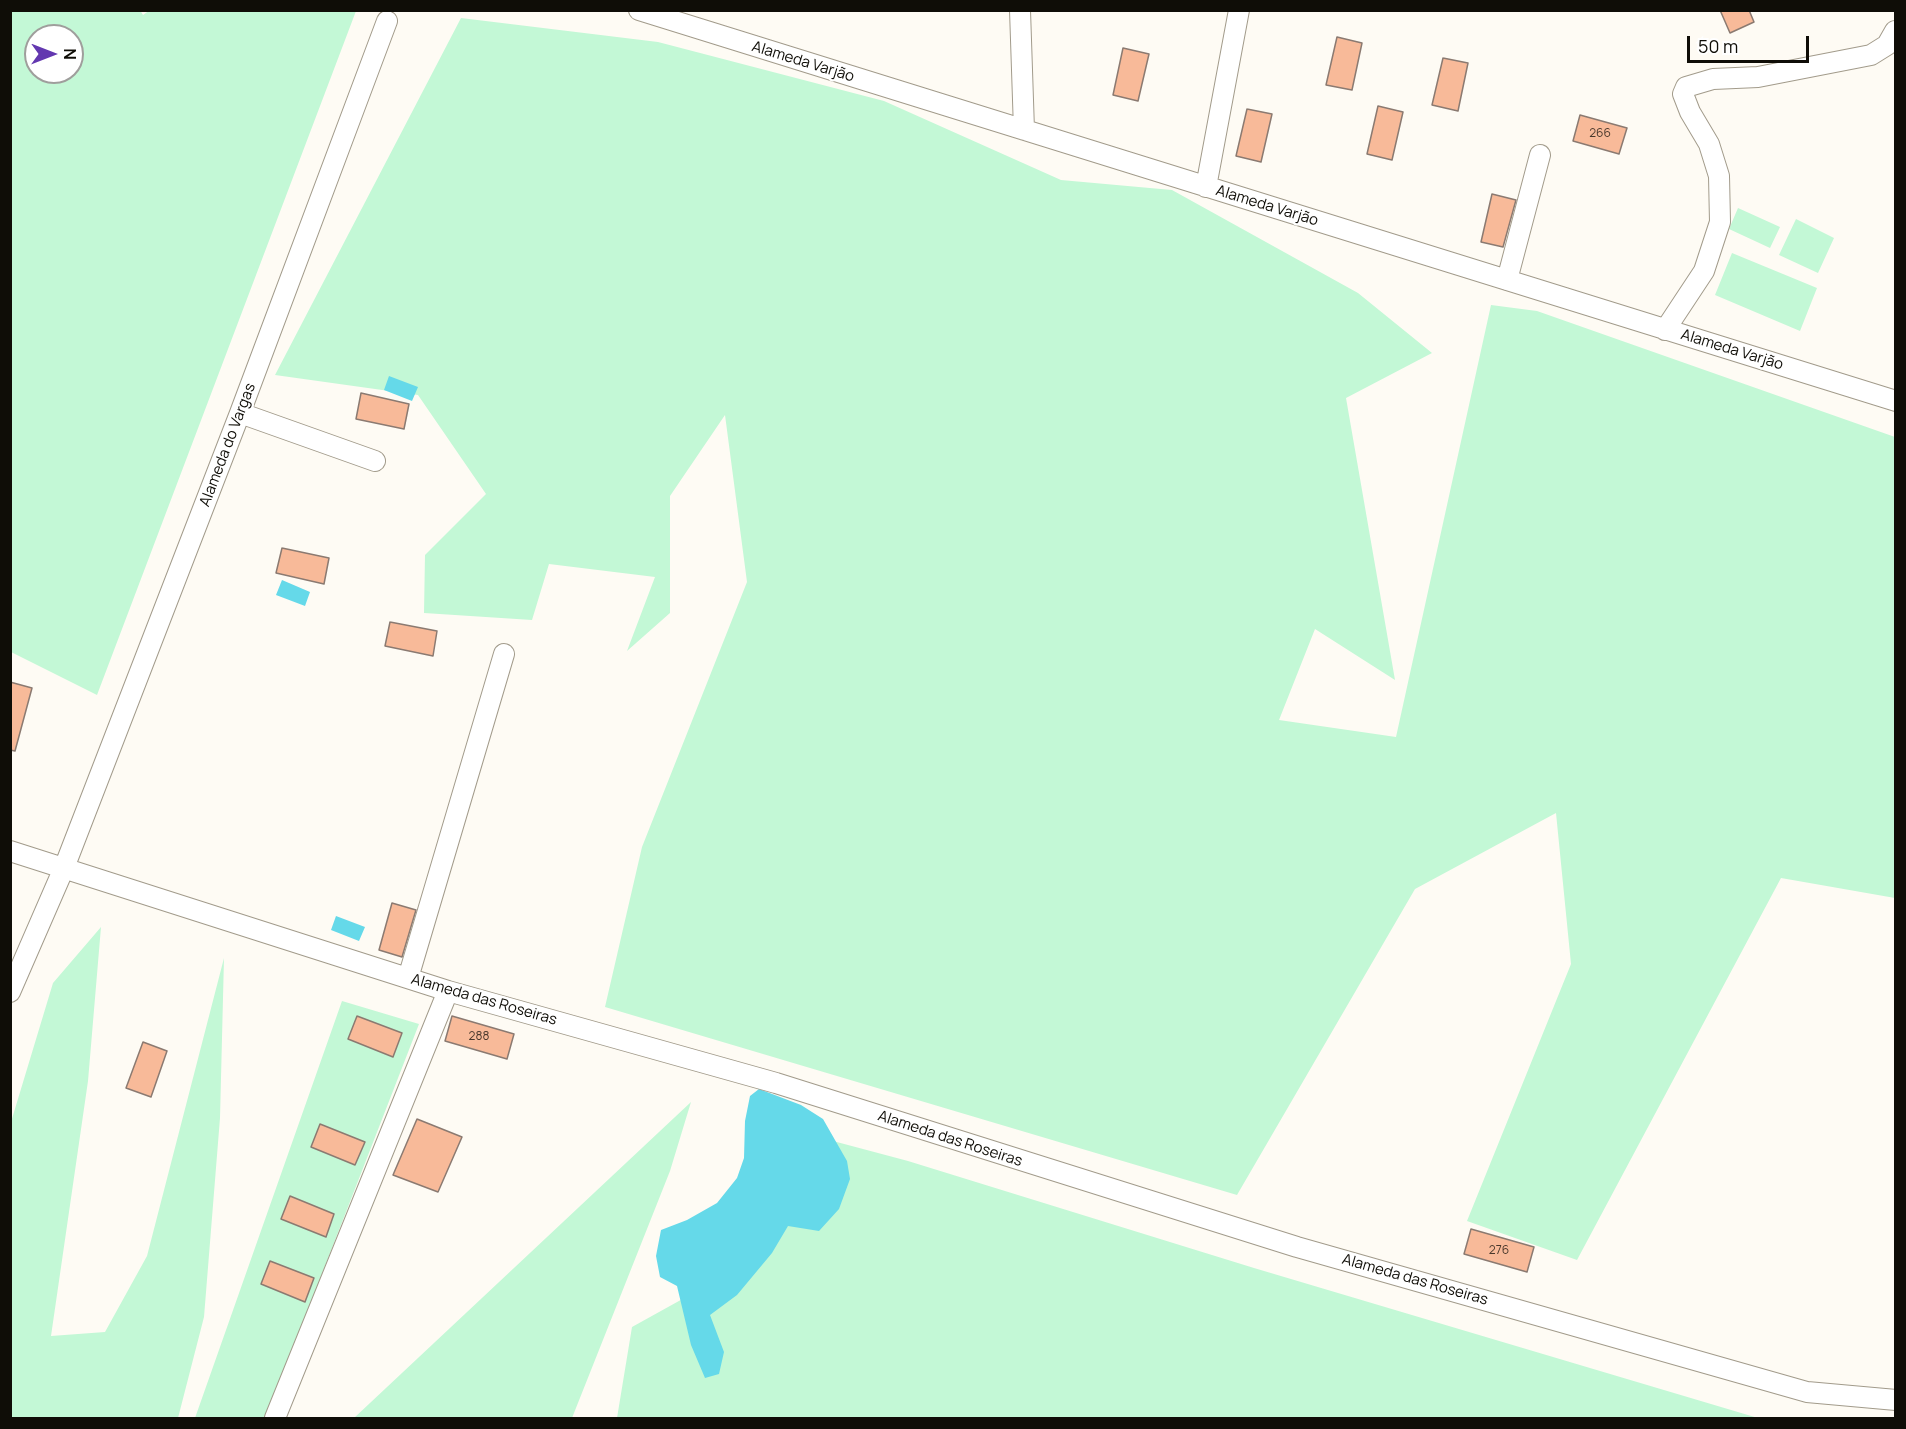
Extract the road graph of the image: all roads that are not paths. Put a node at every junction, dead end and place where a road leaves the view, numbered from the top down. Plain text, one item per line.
1 (639, 10) edge
2 (1020, 10) edge
3 (1239, 10) edge
4 (387, 14) edge
5 (1895, 31) edge
6 (1024, 130) junction
7 (1540, 155) dead end
8 (1206, 187) junction
9 (1507, 280) junction
10 (1665, 330) junction
11 (1896, 401) edge
12 (240, 413) junction
13 (375, 461) dead end
14 (504, 654) dead end
15 (10, 851) edge
16 (64, 868) junction
17 (408, 978) junction
18 (448, 991) junction
19 (10, 992) edge
20 (1896, 1400) edge
21 (275, 1419) edge

1 - 6 street, Alameda Varjão
2 - 6 street
3 - 8 street
4 - 12 street, Alameda do Vargas
5 - 10 street
6 - 8 street, Alameda Varjão
7 - 9 street
8 - 9 street, Alameda Varjão
9 - 10 street, Alameda Varjão
10 - 11 street, Alameda Varjão
12 - 13 street
12 - 16 street, Alameda do Vargas
14 - 17 street
15 - 16 street, Alameda das Roseiras
16 - 17 street, Alameda das Roseiras
16 - 19 street, Alameda do Vargas
17 - 18 street, Alameda das Roseiras
18 - 20 street, Alameda das Roseiras
18 - 21 street

